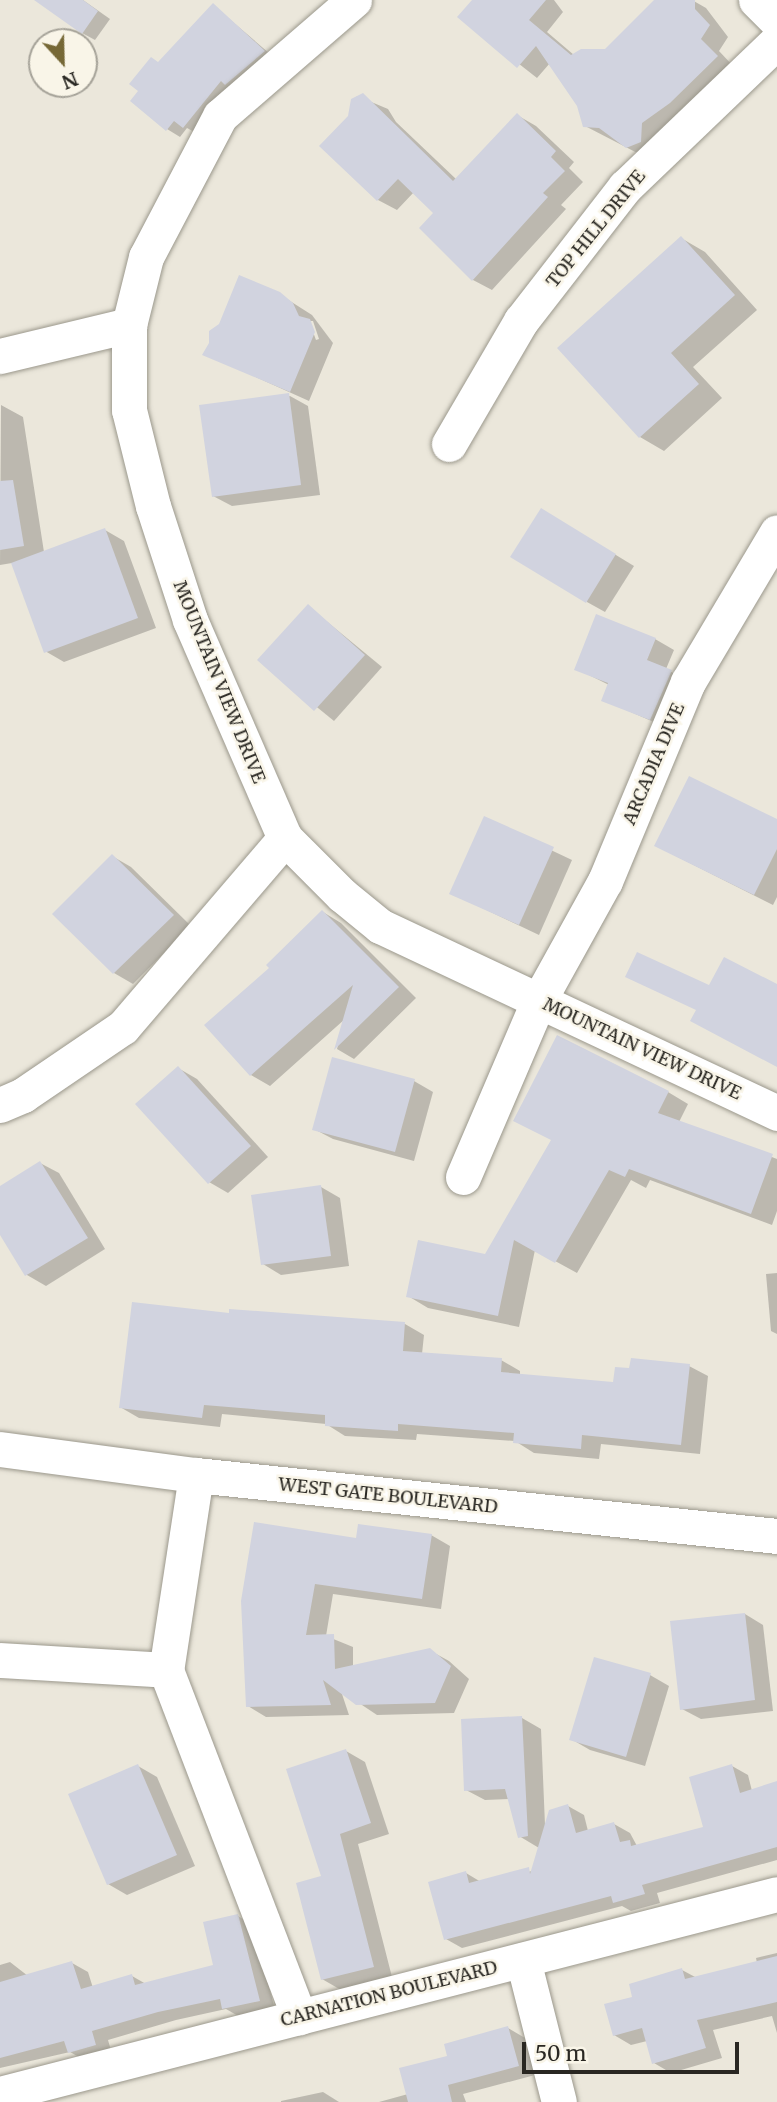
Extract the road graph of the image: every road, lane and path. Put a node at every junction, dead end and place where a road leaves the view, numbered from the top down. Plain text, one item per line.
1 (354, 0) edge
2 (756, 0) edge
3 (777, 21) edge
4 (777, 41) edge
5 (129, 325) junction
6 (0, 356) edge
7 (449, 444) dead end
8 (777, 532) edge
9 (285, 838) junction
10 (540, 1000) junction
11 (0, 1105) edge
12 (777, 1113) edge
13 (463, 1177) dead end
14 (0, 1449) edge
15 (196, 1475) junction
16 (777, 1536) edge
17 (0, 1660) edge
18 (166, 1670) junction
19 (777, 1894) edge
20 (523, 1960) junction
21 (299, 2017) junction
22 (0, 2094) edge
23 (559, 2102) edge

1 - 5 street, MOUNTAIN VIEW DRIVE
2 - 3 street
4 - 7 street, TOP HILL DRIVE
5 - 6 street
5 - 9 street, MOUNTAIN VIEW DRIVE
8 - 10 street, ARCADIA DIVE
9 - 10 street, MOUNTAIN VIEW DRIVE
9 - 11 street
10 - 12 street, MOUNTAIN VIEW DRIVE
10 - 13 street, ARCADIA DIVE
14 - 15 street, WEST GATE BOULEVARD
15 - 16 street, WEST GATE BOULEVARD
15 - 18 street
17 - 18 street
18 - 21 street
19 - 20 street, CARNATION BOULEVARD
20 - 21 street, CARNATION BOULEVARD
20 - 23 street
21 - 22 street, CARNATION BOULEVARD

